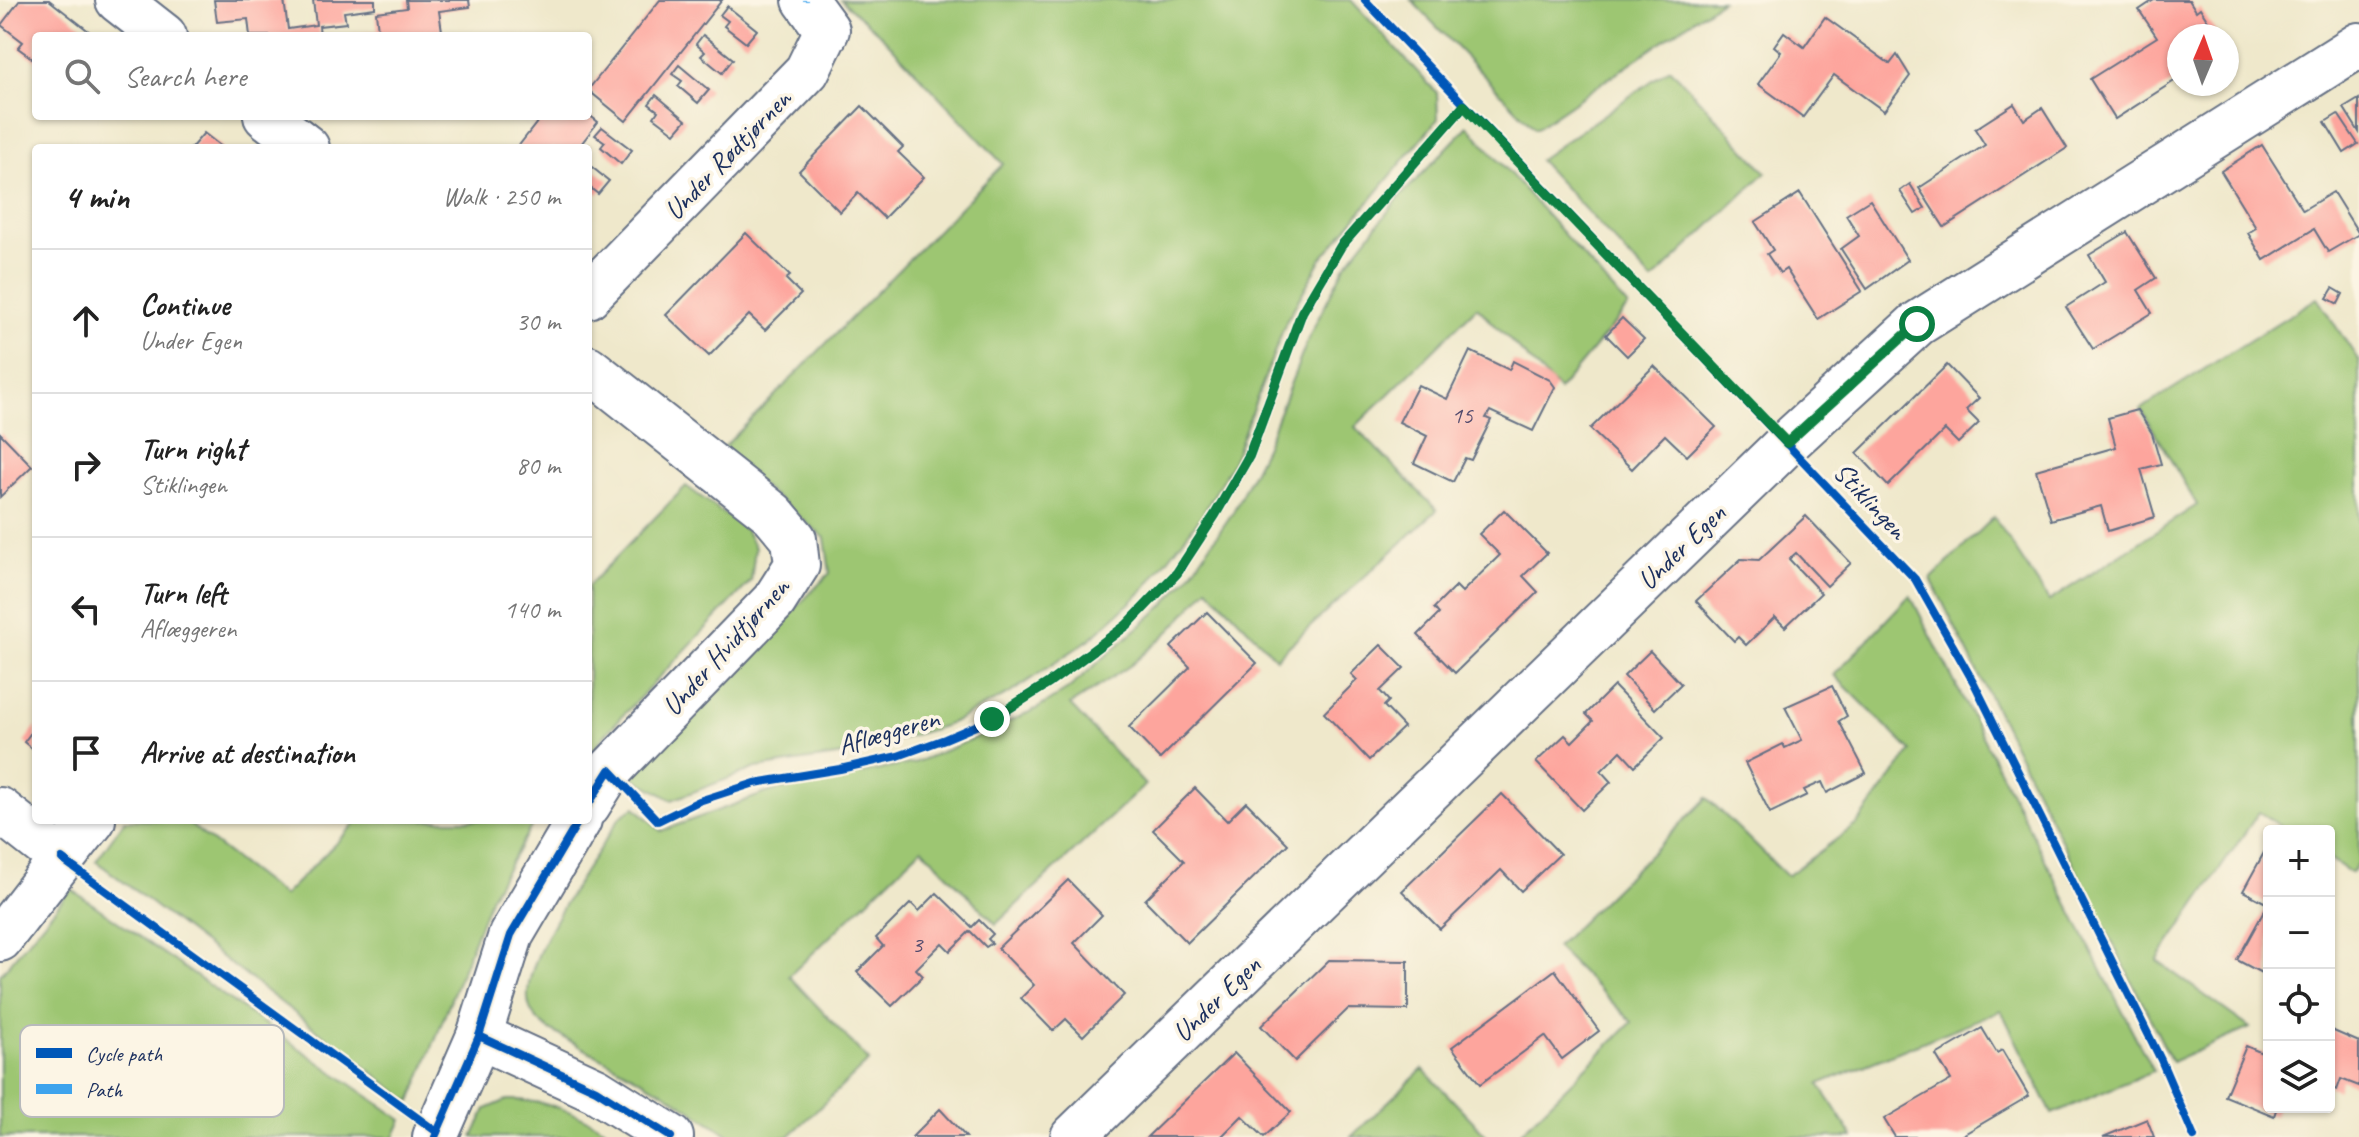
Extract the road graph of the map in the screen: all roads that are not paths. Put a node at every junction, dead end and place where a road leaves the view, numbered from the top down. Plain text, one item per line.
1 (118, 0) edge
2 (805, 0) edge
3 (159, 32) edge
4 (2359, 45) edge
5 (271, 120) edge
6 (302, 144) edge
7 (592, 292) edge
8 (592, 371) edge
9 (592, 799) edge
10 (0, 810) edge
11 (90, 824) edge
12 (577, 824) edge
13 (62, 859) junction
14 (0, 939) edge
15 (479, 1036) junction
16 (435, 1137) edge
17 (671, 1137) edge
18 (1073, 1137) edge

1 - 3 street
2 - 7 street, Under Rødtjørnen
4 - 18 street, Under Egen
5 - 6 street
8 - 9 street, Under Hvidtjørnen
10 - 13 street
11 - 13 street
12 - 15 street
13 - 14 street
15 - 16 street
15 - 17 street

